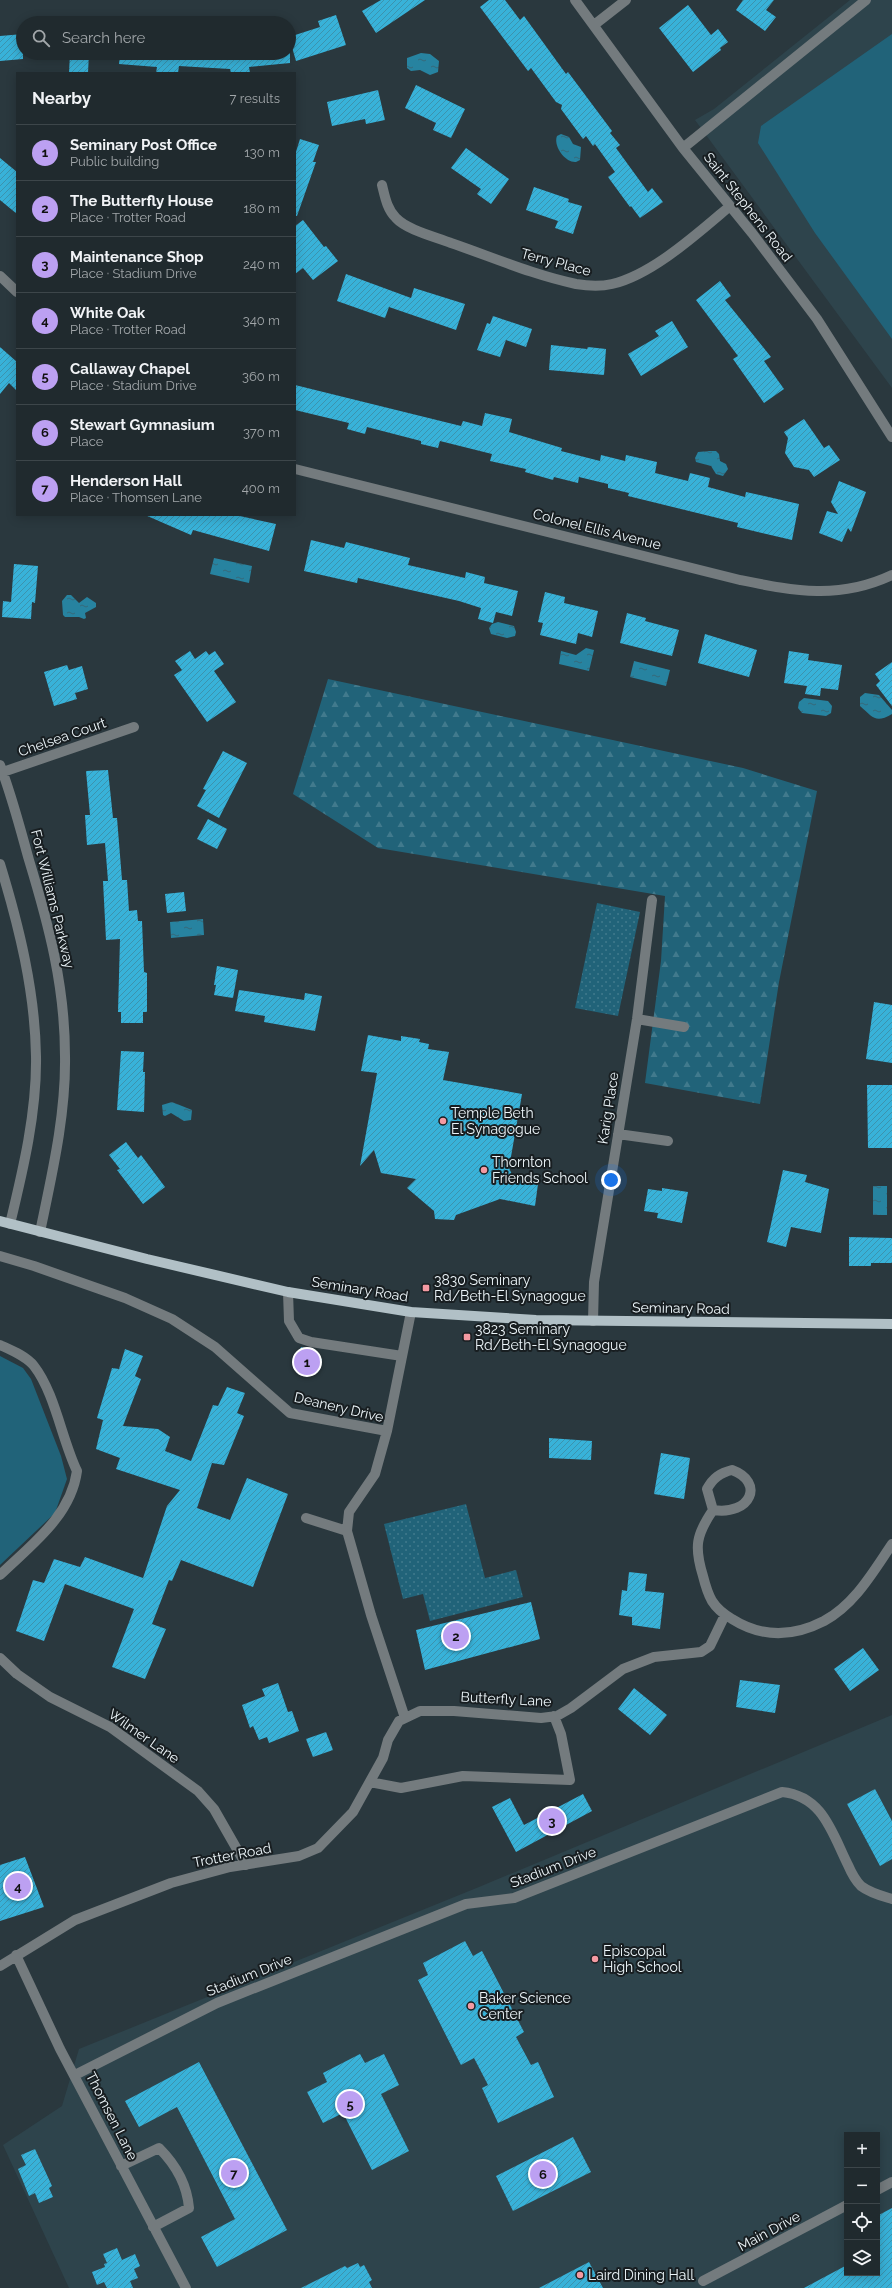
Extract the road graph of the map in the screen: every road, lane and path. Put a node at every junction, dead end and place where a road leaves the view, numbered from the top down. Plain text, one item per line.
1 (575, 0) edge
2 (626, 0) edge
3 (866, 0) edge
4 (594, 25) junction
5 (683, 148) junction
6 (382, 185) dead end
7 (730, 206) junction
8 (0, 276) edge
9 (16, 291) edge
10 (892, 437) edge
11 (296, 469) edge
12 (892, 575) edge
13 (134, 726) dead end
14 (1, 770) edge
15 (0, 864) edge
16 (652, 900) dead end
17 (637, 1019) junction
18 (684, 1027) dead end
19 (618, 1134) junction
20 (668, 1141) dead end
21 (5, 1222) edge
22 (40, 1232) junction
23 (0, 1256) edge
24 (288, 1292) junction
25 (411, 1312) junction
26 (593, 1321) junction
27 (892, 1324) edge
28 (0, 1345) edge
29 (402, 1356) junction
30 (387, 1431) junction
31 (713, 1510) junction
32 (306, 1518) dead end
33 (347, 1531) junction
34 (892, 1544) edge
35 (0, 1575) edge
36 (725, 1615) junction
37 (0, 1658) edge
38 (415, 1714) joint
39 (554, 1716) junction
40 (405, 1718) junction
41 (370, 1782) junction
42 (246, 1865) junction
43 (892, 1899) edge
44 (16, 1955) junction
45 (0, 1966) edge
46 (75, 2075) junction
47 (121, 2166) junction
48 (892, 2182) edge
49 (880, 2188) edge
50 (844, 2207) edge
51 (153, 2227) junction
52 (703, 2281) dead end
53 (186, 2288) edge

1 - 4 street, Saint Stephens Road
2 - 4 street
3 - 5 street
4 - 5 street, Saint Stephens Road
5 - 7 street, Saint Stephens Road
6 - 7 street, Terry Place
7 - 10 street, Saint Stephens Road
8 - 9 street
11 - 12 street, Colonel Ellis Avenue
13 - 14 street, Chelsea Court
14 - 22 street, Fort Williams Parkway
15 - 21 street
16 - 17 street, Karig Place
17 - 18 street
17 - 19 street, Karig Place
19 - 20 street
19 - 26 street, Karig Place
21 - 22 main road, Seminary Road
22 - 24 main road, Seminary Road
23 - 30 street, Deanery Drive
24 - 25 main road, Seminary Road
24 - 29 street
25 - 26 main road, Seminary Road
25 - 29 street
26 - 27 main road, Seminary Road
28 - 35 street
29 - 30 street
30 - 33 street, Deanery Drive
31 - 31 street
31 - 36 street
32 - 33 street
33 - 40 street, Deanery Drive
34 - 36 street
36 - 39 street, Butterfly Lane
37 - 42 street, Wilmer Lane
38 - 39 street, Butterfly Lane
38 - 40 street, Trotter Road
39 - 41 street
40 - 41 street, Trotter Road
41 - 42 street, Trotter Road
42 - 44 street, Trotter Road
43 - 46 street, Stadium Drive
44 - 45 street, Trotter Road
44 - 46 street, Thomsen Lane
46 - 47 street, Thomsen Lane
47 - 51 street, Thomsen Lane
47 - 51 street
48 - 49 street
50 - 52 street, Main Drive
51 - 53 street, Thomsen Lane

